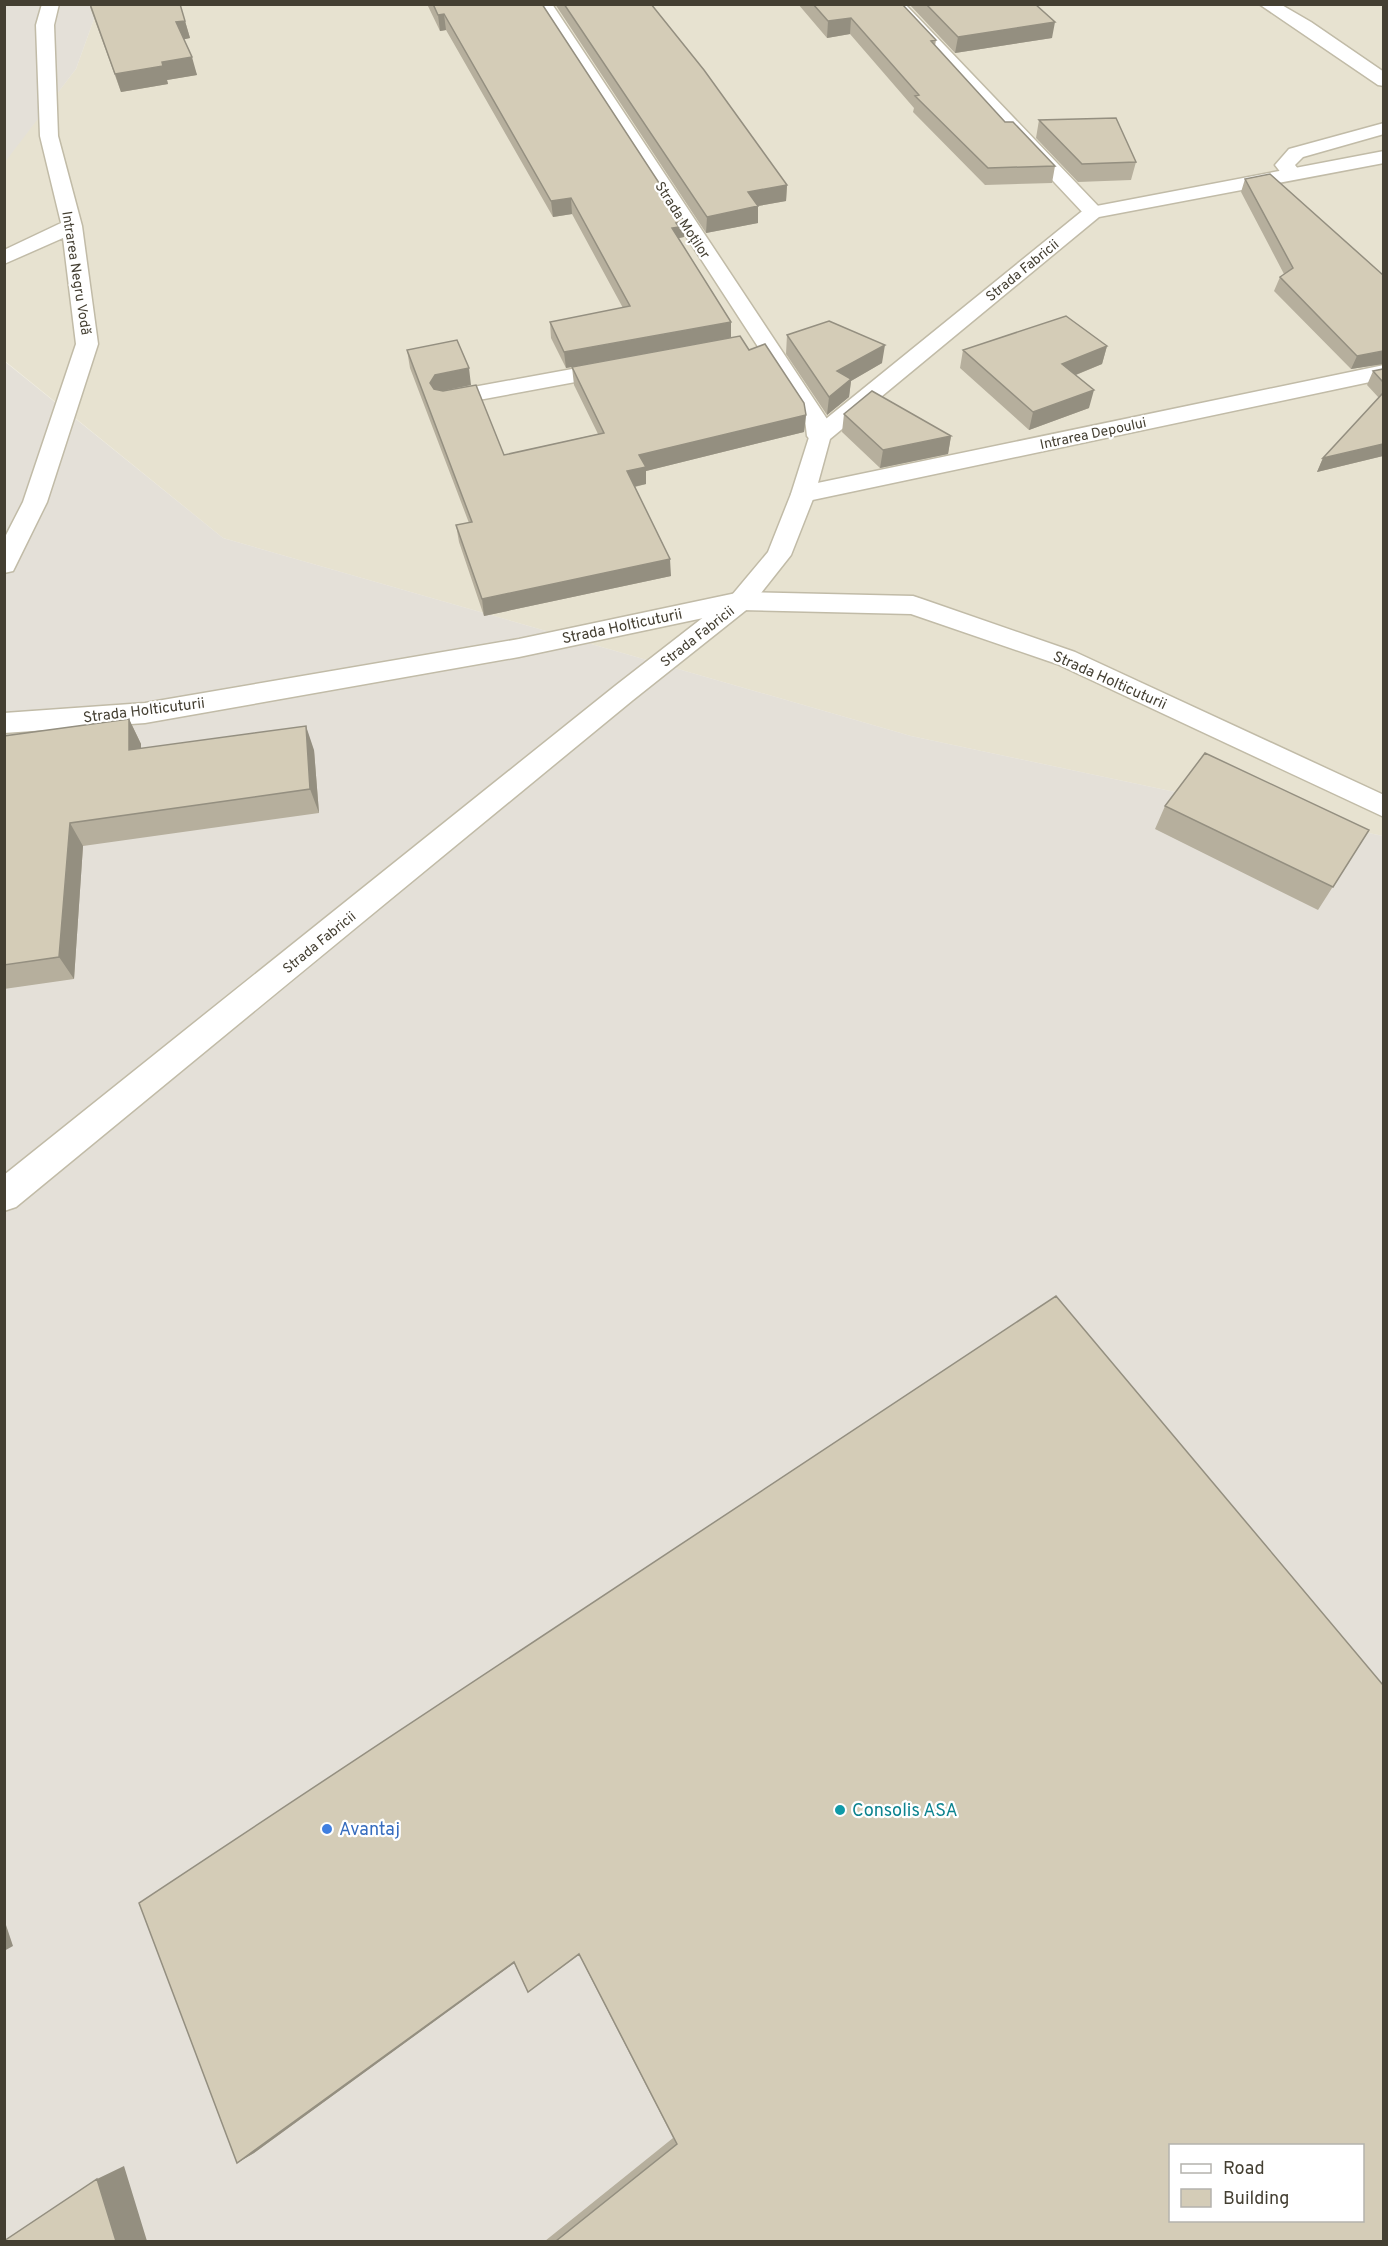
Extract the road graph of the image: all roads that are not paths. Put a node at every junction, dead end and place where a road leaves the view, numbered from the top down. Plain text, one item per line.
1 (51, 4) edge
2 (543, 4) edge
3 (895, 4) edge
4 (1267, 4) edge
5 (1383, 81) edge
6 (1383, 128) edge
7 (1383, 157) edge
8 (1292, 174) junction
9 (1093, 212) junction
10 (72, 226) junction
11 (4, 258) edge
12 (762, 341) junction
13 (739, 346) edge
14 (634, 365) edge
15 (1383, 372) edge
16 (447, 399) edge
17 (819, 436) junction
18 (803, 494) junction
19 (4, 565) edge
20 (741, 601) junction
21 (4, 723) edge
22 (1383, 807) edge
23 (4, 1196) edge

1 - 10 street, Intrarea Negru Vodă
2 - 12 street, Strada Moților
3 - 9 street
4 - 5 street
6 - 8 street
7 - 8 street, Strada Fabricii
8 - 9 street, Strada Fabricii
9 - 17 street, Strada Fabricii
10 - 11 street
10 - 19 street, Intrarea Negru Vodă
12 - 13 street
12 - 17 street, Strada Moților
14 - 16 street
15 - 18 street, Intrarea Depoului
17 - 18 street, Strada Fabricii
18 - 20 street, Strada Fabricii
20 - 21 street, Strada Holticuturii
20 - 22 street, Strada Holticuturii
20 - 23 street, Strada Fabricii

